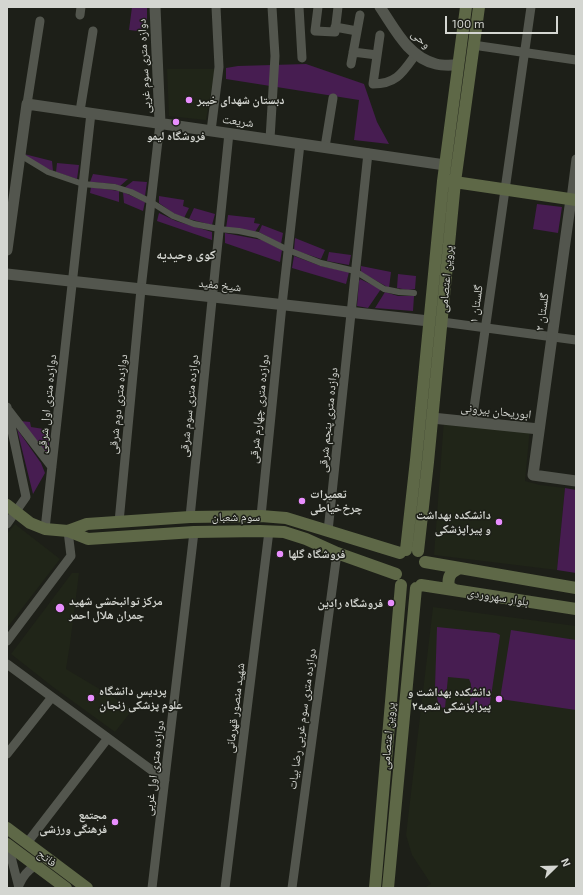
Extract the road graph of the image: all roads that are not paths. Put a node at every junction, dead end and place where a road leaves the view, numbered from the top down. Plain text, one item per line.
1 (154, 7) edge
2 (216, 7) edge
3 (272, 7) edge
4 (299, 7) edge
5 (318, 7) edge
6 (338, 7) edge
7 (380, 7) edge
8 (466, 7) edge
9 (479, 7) edge
10 (531, 7) edge
11 (360, 15) dead end
12 (40, 21) dead end
13 (336, 27) junction
14 (357, 31) junction
15 (93, 32) dead end
16 (380, 35) dead end
17 (473, 45) junction
18 (353, 52) junction
19 (525, 52) junction
20 (416, 54) junction
21 (377, 55) junction
22 (302, 58) dead end
23 (576, 60) edge
24 (350, 64) dead end
25 (458, 65) junction
26 (333, 98) dead end
27 (27, 104) junction
28 (80, 111) junction
29 (91, 113) junction
30 (160, 123) junction
31 (211, 131) junction
32 (229, 133) junction
33 (270, 139) junction
34 (300, 144) junction
35 (325, 147) junction
36 (368, 153) junction
37 (20, 155) junction
38 (576, 159) edge
39 (445, 164) junction
40 (449, 181) junction
41 (83, 184) junction
42 (505, 189) junction
43 (573, 199) edge
44 (151, 202) junction
45 (219, 230) junction
46 (7, 250) edge
47 (288, 250) junction
48 (355, 271) junction
49 (7, 274) edge
50 (72, 282) junction
51 (142, 289) junction
52 (414, 293) dead end
53 (212, 297) junction
54 (282, 305) junction
55 (351, 312) junction
56 (429, 321) junction
57 (442, 322) junction
58 (485, 328) junction
59 (552, 337) junction
60 (576, 340) edge
61 (7, 408) edge
62 (432, 418) junction
63 (472, 422) junction
64 (539, 429) junction
65 (52, 467) junction
66 (576, 481) edge
67 (12, 509) edge
68 (261, 516) junction
69 (190, 517) junction
70 (119, 522) junction
71 (7, 524) edge
72 (45, 529) junction
73 (68, 531) junction
74 (269, 531) junction
75 (328, 531) junction
76 (194, 532) junction
77 (379, 546) junction
78 (403, 551) junction
79 (418, 551) junction
80 (337, 553) junction
81 (425, 562) junction
82 (375, 567) junction
83 (460, 568) junction
84 (398, 579) junction
85 (418, 586) junction
86 (576, 588) edge
87 (454, 590) junction
88 (576, 610) edge
89 (7, 641) edge
90 (7, 664) edge
91 (52, 697) junction
92 (108, 738) junction
93 (7, 754) edge
94 (165, 780) junction
95 (7, 828) edge
96 (27, 843) junction
97 (8, 844) edge
98 (36, 865) junction
99 (19, 887) edge
100 (66, 888) edge
101 (87, 888) edge
102 (152, 888) edge
103 (225, 888) edge
104 (292, 888) edge
105 (375, 888) edge
106 (388, 888) edge

1 - 30 street, دوازه متری سوم غربی
2 - 31 street
3 - 33 street
4 - 22 street
5 - 13 street
6 - 13 street
7 - 20 street, وحی
8 - 25 main road, پروین اعتصامی
9 - 17 main road, پروین اعتصامی
10 - 19 street, گلستان ۱
11 - 14 street
12 - 27 street
13 - 14 street
14 - 18 street
15 - 28 street
16 - 21 street
17 - 19 street
17 - 40 main road, پروین اعتصامی
18 - 21 street
18 - 24 street
19 - 23 street
19 - 42 street, گلستان ۱
20 - 21 street
20 - 25 street, وحی
25 - 39 main road, پروین اعتصامی
26 - 35 street
27 - 28 street, شریعت
27 - 37 street
28 - 29 street, شریعت
29 - 30 street, شریعت
29 - 41 street
30 - 31 street, شریعت
30 - 44 street, دوازده متری دوم شرقی
31 - 32 street, شریعت
32 - 33 street, شریعت
32 - 45 street, دوازده متری سوم شرقی
33 - 34 street, شریعت
34 - 35 street, شریعت
34 - 47 street, دوازده متری چهارم شرقی
35 - 36 street, شریعت
36 - 39 street, شریعت
36 - 48 street, دوازده متری پنجم شرقی
37 - 41 street
37 - 46 street
38 - 43 street
39 - 40 main road, پروین اعتصامی
40 - 42 main road
40 - 56 main road, پروین اعتصامی
40 - 57 main road, پروین اعتصامی
41 - 44 street
41 - 50 street
42 - 43 main road
42 - 58 street, گلستان ۱
43 - 59 street, گلستان ۲
44 - 45 street
44 - 51 street, دوازده متری دوم شرقی
45 - 47 street
45 - 53 street, دوازده متری سوم شرقی
47 - 48 street
47 - 54 street, دوازده متری چهارم شرقی
48 - 52 street
48 - 55 street, دوازده متری پنجم شرقی
49 - 50 street, شیخ مفید
50 - 51 street, شیخ مفید
50 - 65 street, دوازده متری اول شرقی
51 - 53 street, شیخ مفید
51 - 70 street, دوازده متری دوم شرقی
53 - 54 street, شیخ مفید
53 - 69 street, دوازده متری سوم شرقی
54 - 55 street, شیخ مفید
54 - 68 street, دوازده متری چهارم شرقی
55 - 56 street, شیخ مفید
55 - 75 street, دوازده متری پنجم شرقی
56 - 78 main road, پروین اعتصامی
57 - 58 street
57 - 62 main road, پروین اعتصامی
58 - 59 street
58 - 63 street, گلستان ۱
59 - 60 street
59 - 64 street, گلستان ۲
61 - 65 street
61 - 67 street
62 - 63 street, ابوریحان بیرونی
62 - 79 main road, پروین اعتصامی
63 - 64 street, ابوریحان بیرونی
64 - 66 street, ابوریحان بیرونی
65 - 72 street, دوازده متری اول شرقی
67 - 71 street
67 - 72 main road, سوم شعبان
68 - 69 main road, سوم شعبان
68 - 75 main road, سوم شعبان
69 - 70 main road, سوم شعبان
70 - 73 main road, سوم شعبان
72 - 73 main road, سوم شعبان
73 - 76 main road, سوم شعبان
73 - 89 street
74 - 76 main road, سوم شعبان
74 - 80 main road, سوم شعبان
74 - 103 street, شهید منصور قهرمانی
75 - 77 main road, سوم شعبان
76 - 94 street, دوازده متری اول غربی
77 - 78 main road, سوم شعبان
77 - 82 main road
78 - 79 main road
78 - 84 main road
79 - 81 main road
80 - 82 main road, سوم شعبان
80 - 104 street, دوازده متری سوم غربی رضا بیات
81 - 83 main road, بلوار سهروردی
81 - 85 main road
82 - 84 main road, سوم شعبان
83 - 86 main road, بلوار سهروردی
83 - 87 main road
84 - 85 main road
84 - 105 main road, پروین اعتصامی
85 - 87 main road, بلوار سهروردی
85 - 106 main road, پروین اعتصامی
87 - 88 main road, بلوار سهروردی
90 - 91 street
91 - 92 street
91 - 93 street
92 - 94 street
92 - 96 street
94 - 102 street, دوازده متری اول غربی
95 - 96 main road, فاتح
96 - 101 main road, فاتح
97 - 98 main road, فاتح
97 - 99 street
98 - 99 street
98 - 100 main road, فاتح

